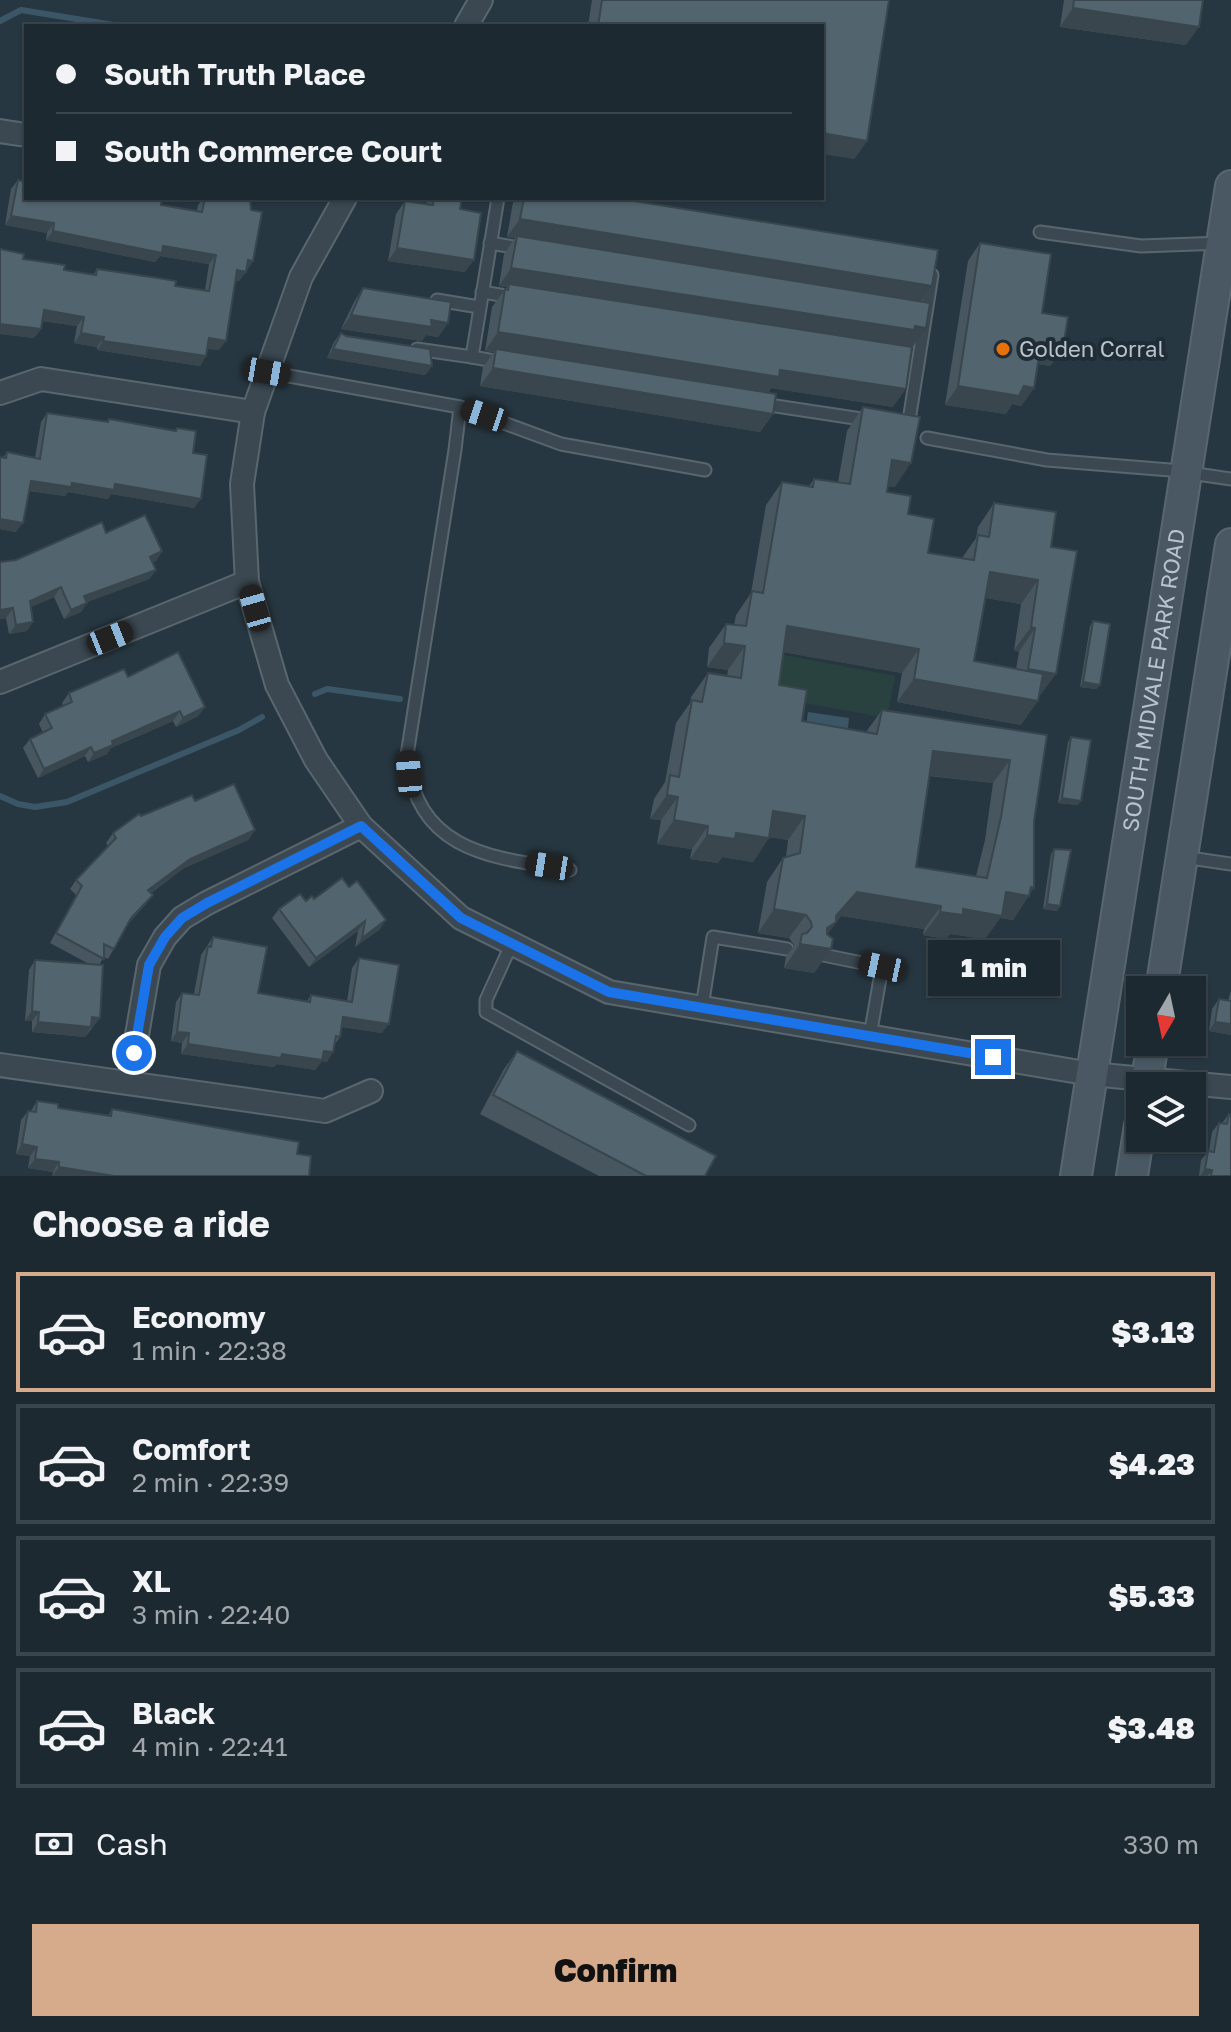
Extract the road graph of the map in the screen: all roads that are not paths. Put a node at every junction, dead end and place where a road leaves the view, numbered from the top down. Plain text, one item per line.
1 (481, 0) edge
2 (467, 24) edge
3 (0, 131) edge
4 (24, 135) edge
5 (1231, 186) edge
6 (344, 200) edge
7 (498, 200) edge
8 (1040, 232) dead end
9 (490, 243) junction
10 (1222, 243) junction
11 (537, 251) edge
12 (935, 257) edge
13 (482, 292) junction
14 (417, 297) edge
15 (529, 299) edge
16 (479, 307) junction
17 (911, 312) edge
18 (926, 314) junction
19 (399, 346) edge
20 (472, 357) junction
21 (904, 358) edge
22 (919, 360) junction
23 (518, 365) edge
24 (267, 372) junction
25 (0, 393) edge
26 (753, 402) edge
27 (460, 407) junction
28 (253, 412) junction
29 (878, 422) edge
30 (894, 425) edge
31 (927, 438) dead end
32 (705, 470) dead end
33 (1186, 472) junction
34 (1231, 479) edge
35 (1231, 544) edge
36 (247, 582) junction
37 (0, 682) edge
38 (361, 826) junction
39 (1182, 857) junction
40 (1231, 864) edge
41 (570, 870) dead end
42 (512, 943) junction
43 (787, 949) dead end
44 (818, 954) edge
45 (1163, 976) edge
46 (702, 1007) junction
47 (870, 1036) junction
48 (0, 1065) edge
49 (1091, 1074) junction
50 (1126, 1078) edge
51 (129, 1082) junction
52 (1206, 1085) edge
53 (1231, 1087) edge
54 (371, 1091) dead end
55 (689, 1125) dead end
56 (1136, 1152) edge
57 (1076, 1176) edge
58 (1132, 1176) edge

1 - 2 street
3 - 4 street
5 - 10 main road, SOUTH MIDVALE PARK ROAD
6 - 24 street
7 - 9 lane
8 - 10 lane
9 - 11 lane
9 - 13 lane
10 - 33 main road, SOUTH MIDVALE PARK ROAD
12 - 18 lane
13 - 15 lane
13 - 16 lane
14 - 16 lane
16 - 20 lane
17 - 18 lane
18 - 22 lane
19 - 20 lane
20 - 23 lane
21 - 22 lane
22 - 30 lane
24 - 27 lane
24 - 28 street
25 - 28 street
26 - 29 lane
27 - 32 lane
27 - 41 lane
28 - 36 street
31 - 33 lane
33 - 34 lane
33 - 49 main road, SOUTH MIDVALE PARK ROAD
35 - 39 main road
36 - 37 street
36 - 38 street
38 - 42 street
38 - 51 street
39 - 40 lane
39 - 45 main road
42 - 46 street
42 - 55 lane
43 - 46 lane
44 - 47 lane
46 - 47 street
47 - 49 street
48 - 51 street
49 - 50 street
49 - 57 main road, SOUTH MIDVALE PARK ROAD
51 - 54 street
52 - 53 street
56 - 58 main road

